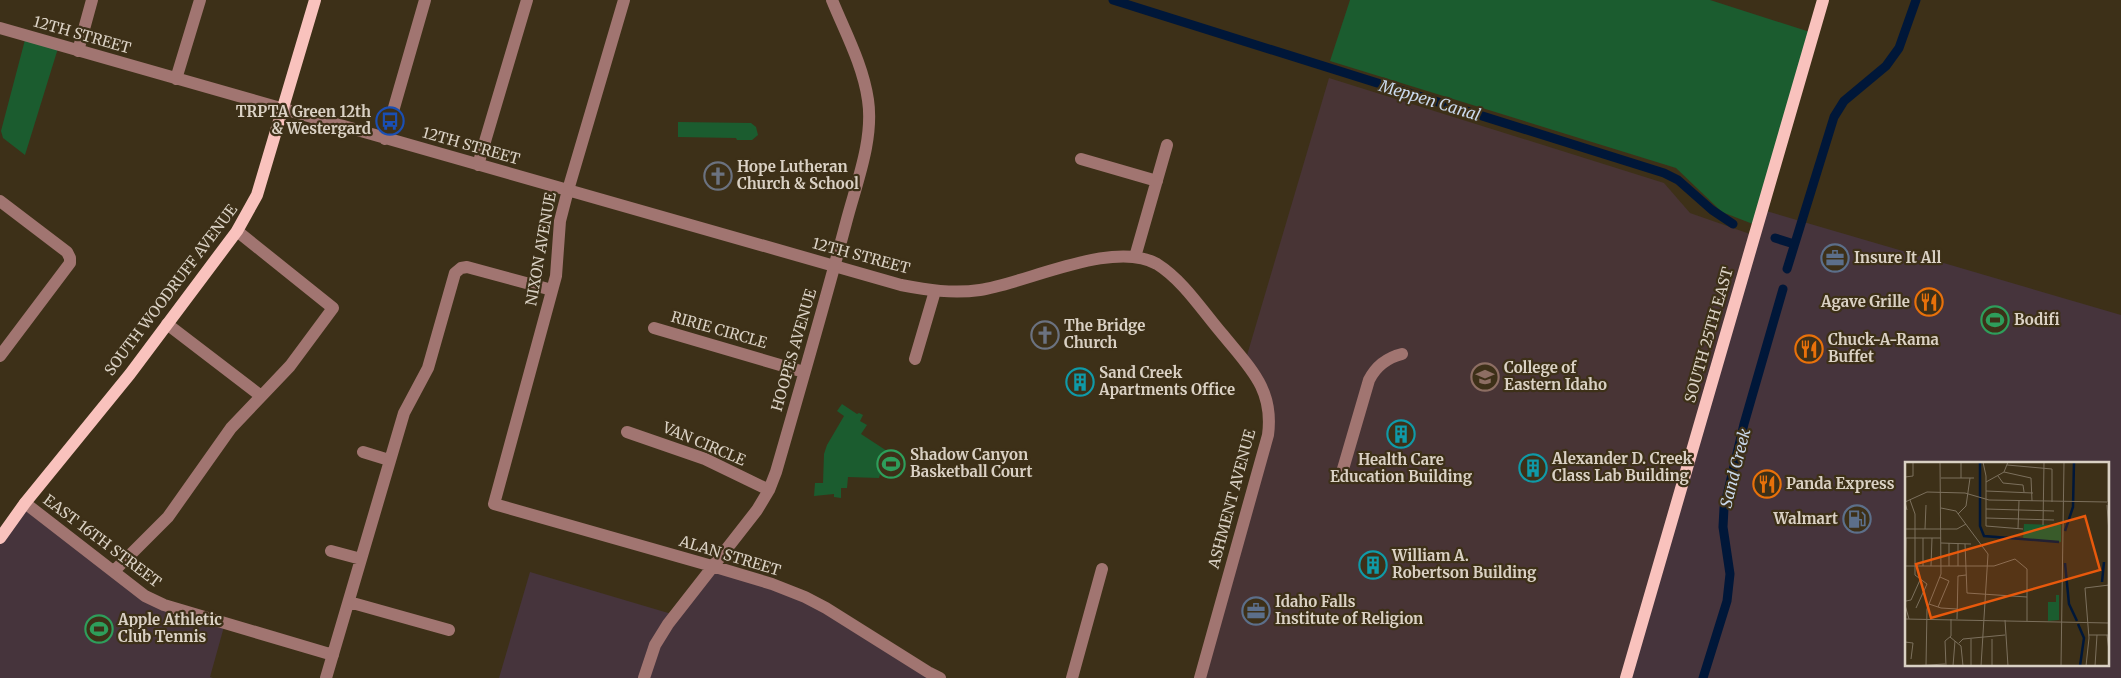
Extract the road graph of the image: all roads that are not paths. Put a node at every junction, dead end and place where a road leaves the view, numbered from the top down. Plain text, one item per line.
1 (92, 0) edge
2 (200, 0) edge
3 (315, 0) edge
4 (425, 0) edge
5 (527, 0) edge
6 (624, 0) edge
7 (832, 0) edge
8 (1823, 0) edge
9 (0, 28) edge
10 (78, 51) junction
11 (176, 79) junction
12 (283, 110) junction
13 (385, 139) junction
14 (1167, 145) dead end
15 (1081, 159) dead end
16 (478, 165) junction
17 (1157, 180) junction
18 (568, 190) junction
19 (0, 201) edge
20 (237, 231) junction
21 (1135, 257) junction
22 (834, 266) junction
23 (552, 290) junction
24 (935, 291) junction
25 (167, 324) junction
26 (654, 328) dead end
27 (1402, 354) dead end
28 (0, 356) edge
29 (916, 359) dead end
30 (804, 372) junction
31 (261, 396) junction
32 (627, 432) dead end
33 (363, 452) dead end
34 (389, 460) junction
35 (1343, 469) dead end
36 (768, 490) junction
37 (25, 504) junction
38 (494, 504) joint
39 (0, 538) edge
40 (331, 551) dead end
41 (361, 559) junction
42 (712, 566) junction
43 (1102, 569) dead end
44 (114, 571) junction
45 (349, 602) junction
46 (449, 630) dead end
47 (333, 655) junction
48 (326, 678) edge
49 (644, 678) edge
50 (940, 678) edge
51 (1072, 678) edge
52 (1200, 678) edge
53 (1626, 678) edge

1 - 10 street
2 - 11 street
3 - 12 main road, SOUTH WOODRUFF AVENUE
4 - 13 street
5 - 16 street
6 - 18 street, NIXON AVENUE
7 - 22 street, HOOPES AVENUE
8 - 53 main road, SOUTH 25TH EAST
9 - 10 street, 12TH STREET
10 - 11 street, 12TH STREET
11 - 12 street, 12TH STREET
12 - 13 street, 12TH STREET
12 - 20 main road, SOUTH WOODRUFF AVENUE
13 - 16 street, 12TH STREET
14 - 17 street
15 - 17 street
16 - 18 street, 12TH STREET
17 - 21 street
18 - 22 street, 12TH STREET
18 - 23 street, NIXON AVENUE
19 - 28 street
20 - 25 main road, SOUTH WOODRUFF AVENUE
20 - 31 street
21 - 24 street, ASHMENT AVENUE
21 - 52 street, ASHMENT AVENUE
22 - 24 street, 12TH STREET
22 - 30 street, HOOPES AVENUE
23 - 34 street
23 - 38 street, NIXON AVENUE
24 - 29 street
25 - 31 street
25 - 37 main road, SOUTH WOODRUFF AVENUE
26 - 30 street, RIRIE CIRCLE
27 - 35 street
30 - 36 street, HOOPES AVENUE
31 - 44 street
32 - 36 street, VAN CIRCLE
33 - 34 street
34 - 41 street
36 - 42 street, HOOPES AVENUE
37 - 39 main road, SOUTH WOODRUFF AVENUE
37 - 44 street, EAST 16TH STREET
38 - 42 street, ALAN STREET
40 - 41 street
41 - 45 street
42 - 49 street, HOOPES AVENUE
42 - 50 street, ALAN STREET
43 - 51 street
44 - 47 street, EAST 16TH STREET
45 - 46 street
45 - 47 street
47 - 48 street

